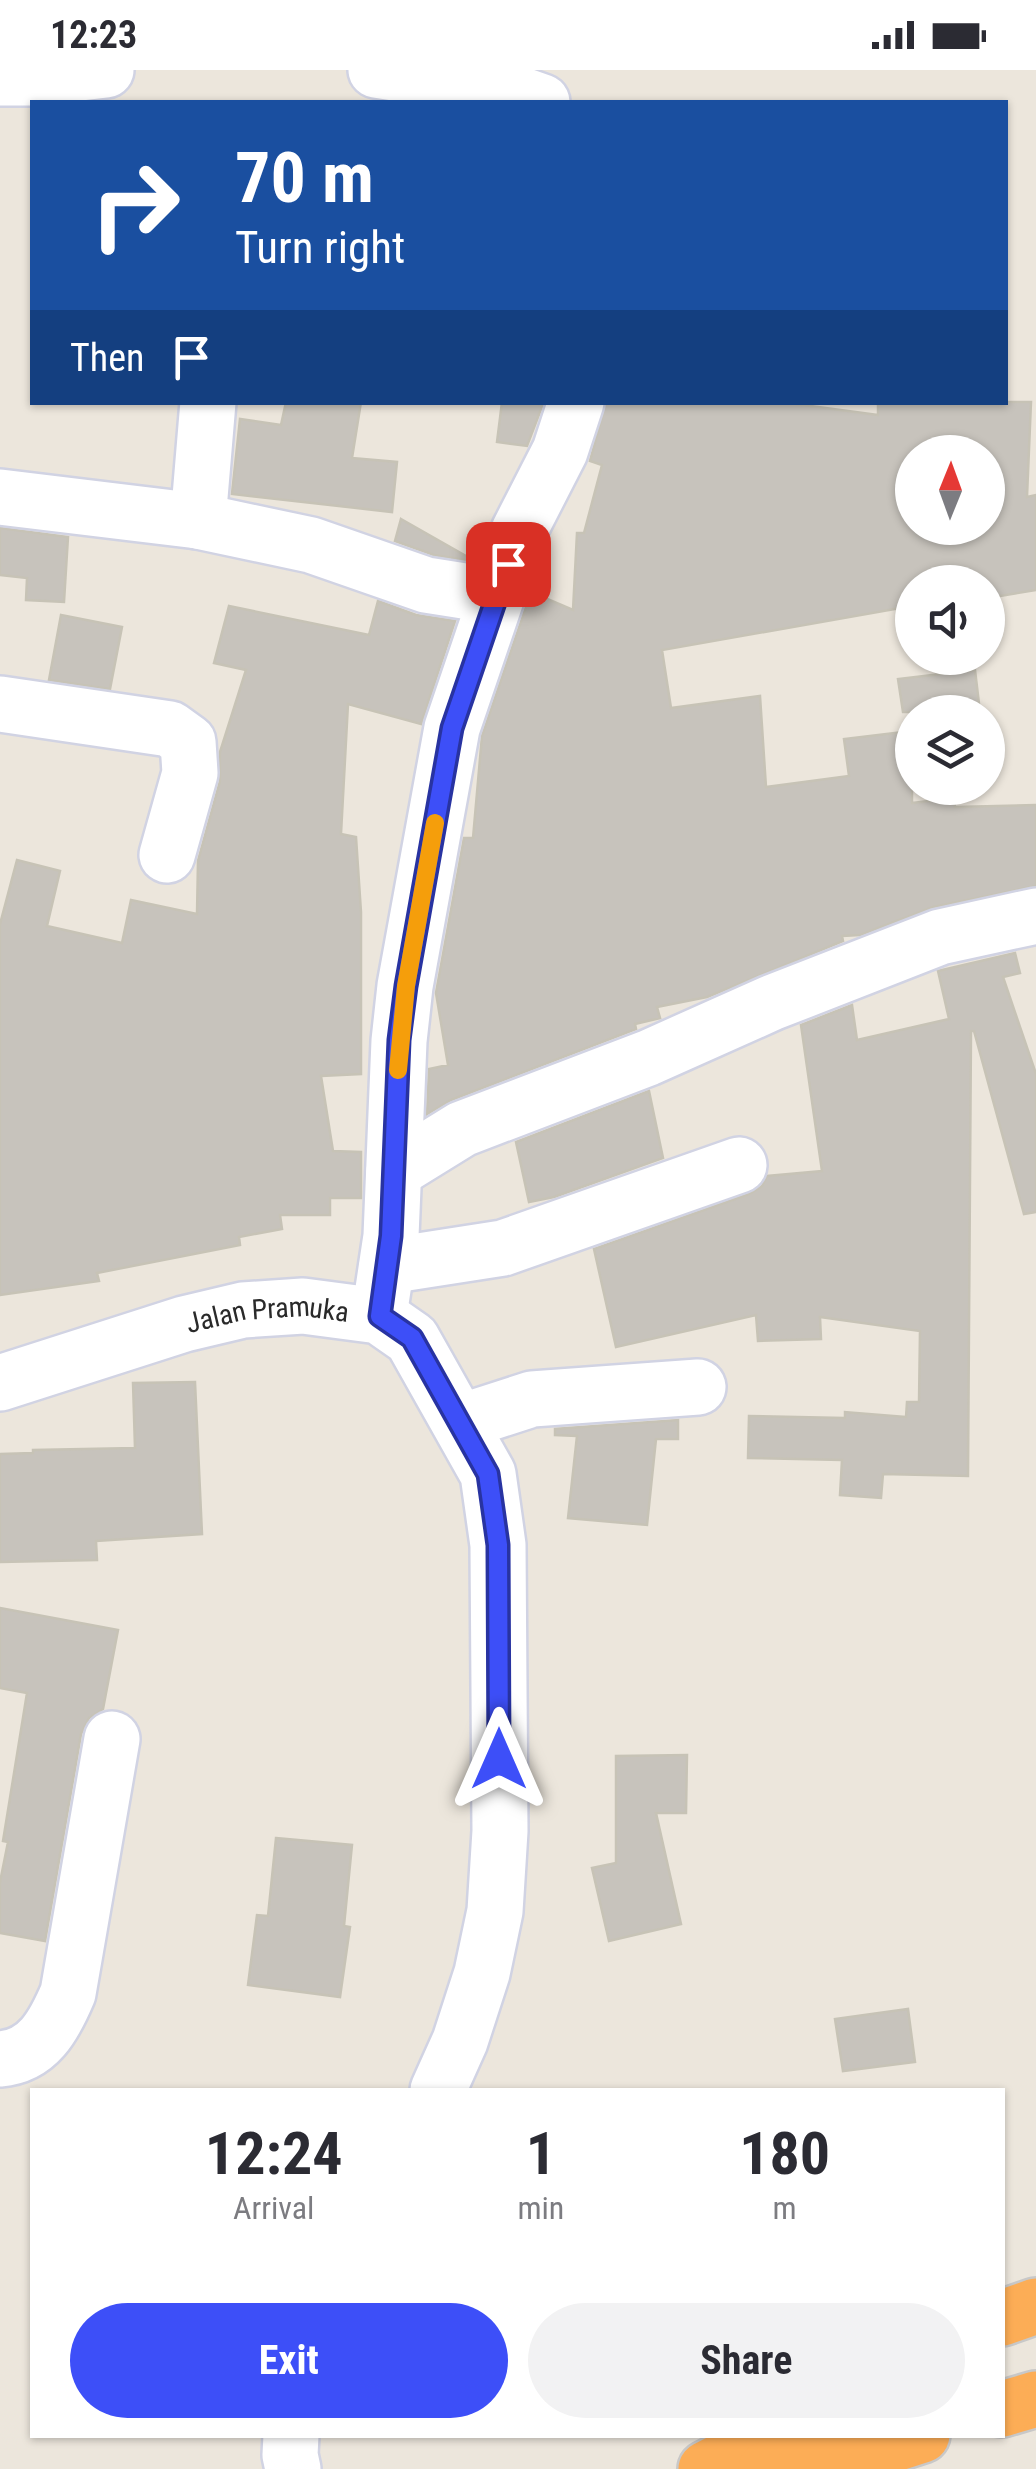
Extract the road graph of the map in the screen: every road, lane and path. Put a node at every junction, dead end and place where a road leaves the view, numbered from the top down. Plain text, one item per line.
1 (106, 70) edge
2 (376, 70) edge
3 (0, 78) edge
4 (536, 100) edge
5 (208, 405) edge
6 (575, 405) edge
7 (0, 497) edge
8 (198, 521) junction
9 (496, 596) junction
10 (0, 704) edge
11 (168, 854) dead end
12 (1036, 916) edge
13 (739, 1165) dead end
14 (394, 1171) junction
15 (383, 1291) junction
16 (0, 1384) edge
17 (698, 1387) dead end
18 (461, 1422) junction
19 (112, 1739) dead end
20 (0, 2059) edge
21 (439, 2088) edge
22 (1036, 2399) edge
23 (1005, 2408) edge
24 (291, 2438) edge
25 (766, 2438) edge
26 (912, 2438) edge
27 (293, 2469) edge
28 (706, 2469) edge
29 (766, 2469) edge

1 - 3 street
2 - 4 street
5 - 8 street
6 - 9 street
7 - 8 street
8 - 9 street
9 - 14 street
10 - 11 street
12 - 14 street
13 - 15 street
14 - 15 street
15 - 16 street, Jalan Pramuka
15 - 18 street, Jalan Pramuka
17 - 18 street
18 - 21 street, Jalan Pramuka
19 - 20 street
22 - 23 highway
24 - 27 street
25 - 28 highway
26 - 29 highway

